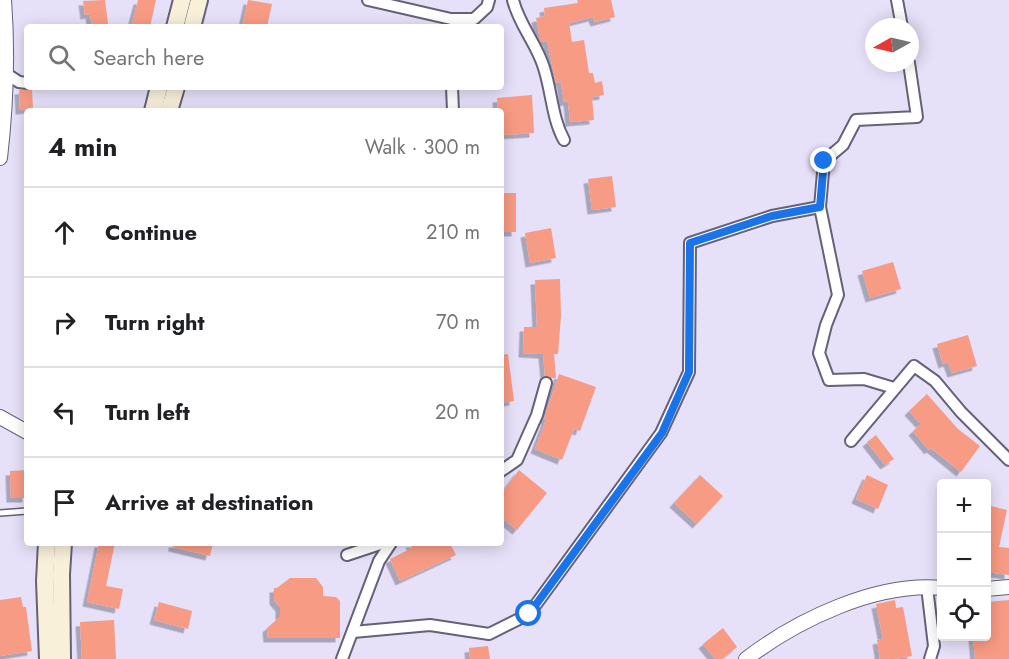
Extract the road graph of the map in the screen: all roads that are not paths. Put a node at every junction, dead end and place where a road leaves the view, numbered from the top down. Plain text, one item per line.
1 (4, 0) edge
2 (183, 0) edge
3 (199, 0) edge
4 (368, 0) edge
5 (489, 0) edge
6 (513, 0) edge
7 (897, 0) edge
8 (900, 18) edge
9 (451, 23) edge
10 (176, 24) edge
11 (193, 24) edge
12 (910, 72) edge
13 (5, 73) junction
14 (24, 83) edge
15 (158, 90) edge
16 (175, 90) edge
17 (452, 90) edge
18 (154, 108) edge
19 (170, 108) edge
20 (453, 108) edge
21 (564, 140) dead end
22 (0, 158) edge
23 (820, 207) junction
24 (546, 382) dead end
25 (894, 388) junction
26 (2, 422) edge
27 (24, 431) edge
28 (851, 441) dead end
29 (1009, 460) edge
30 (504, 469) edge
31 (24, 511) edge
32 (0, 513) edge
33 (47, 546) edge
34 (63, 546) edge
35 (374, 546) edge
36 (389, 546) edge
37 (346, 555) dead end
38 (927, 587) junction
39 (1009, 587) edge
40 (937, 588) edge
41 (991, 589) edge
42 (353, 632) junction
43 (48, 659) edge
44 (62, 659) edge
45 (342, 659) edge
46 (746, 659) edge
47 (930, 659) edge

1 - 13 street
2 - 10 main road
3 - 11 main road
4 - 9 street
5 - 9 street
6 - 21 street
7 - 8 street
12 - 23 street
13 - 14 street
13 - 22 street
15 - 18 main road
16 - 19 main road
17 - 20 street
23 - 25 street
23 - 42 street
24 - 30 street
25 - 28 street
25 - 29 street
26 - 27 street
31 - 32 lane
33 - 43 main road
34 - 44 main road
35 - 37 street
36 - 42 street
38 - 40 street
38 - 46 street
38 - 47 street
39 - 41 street
42 - 45 street

